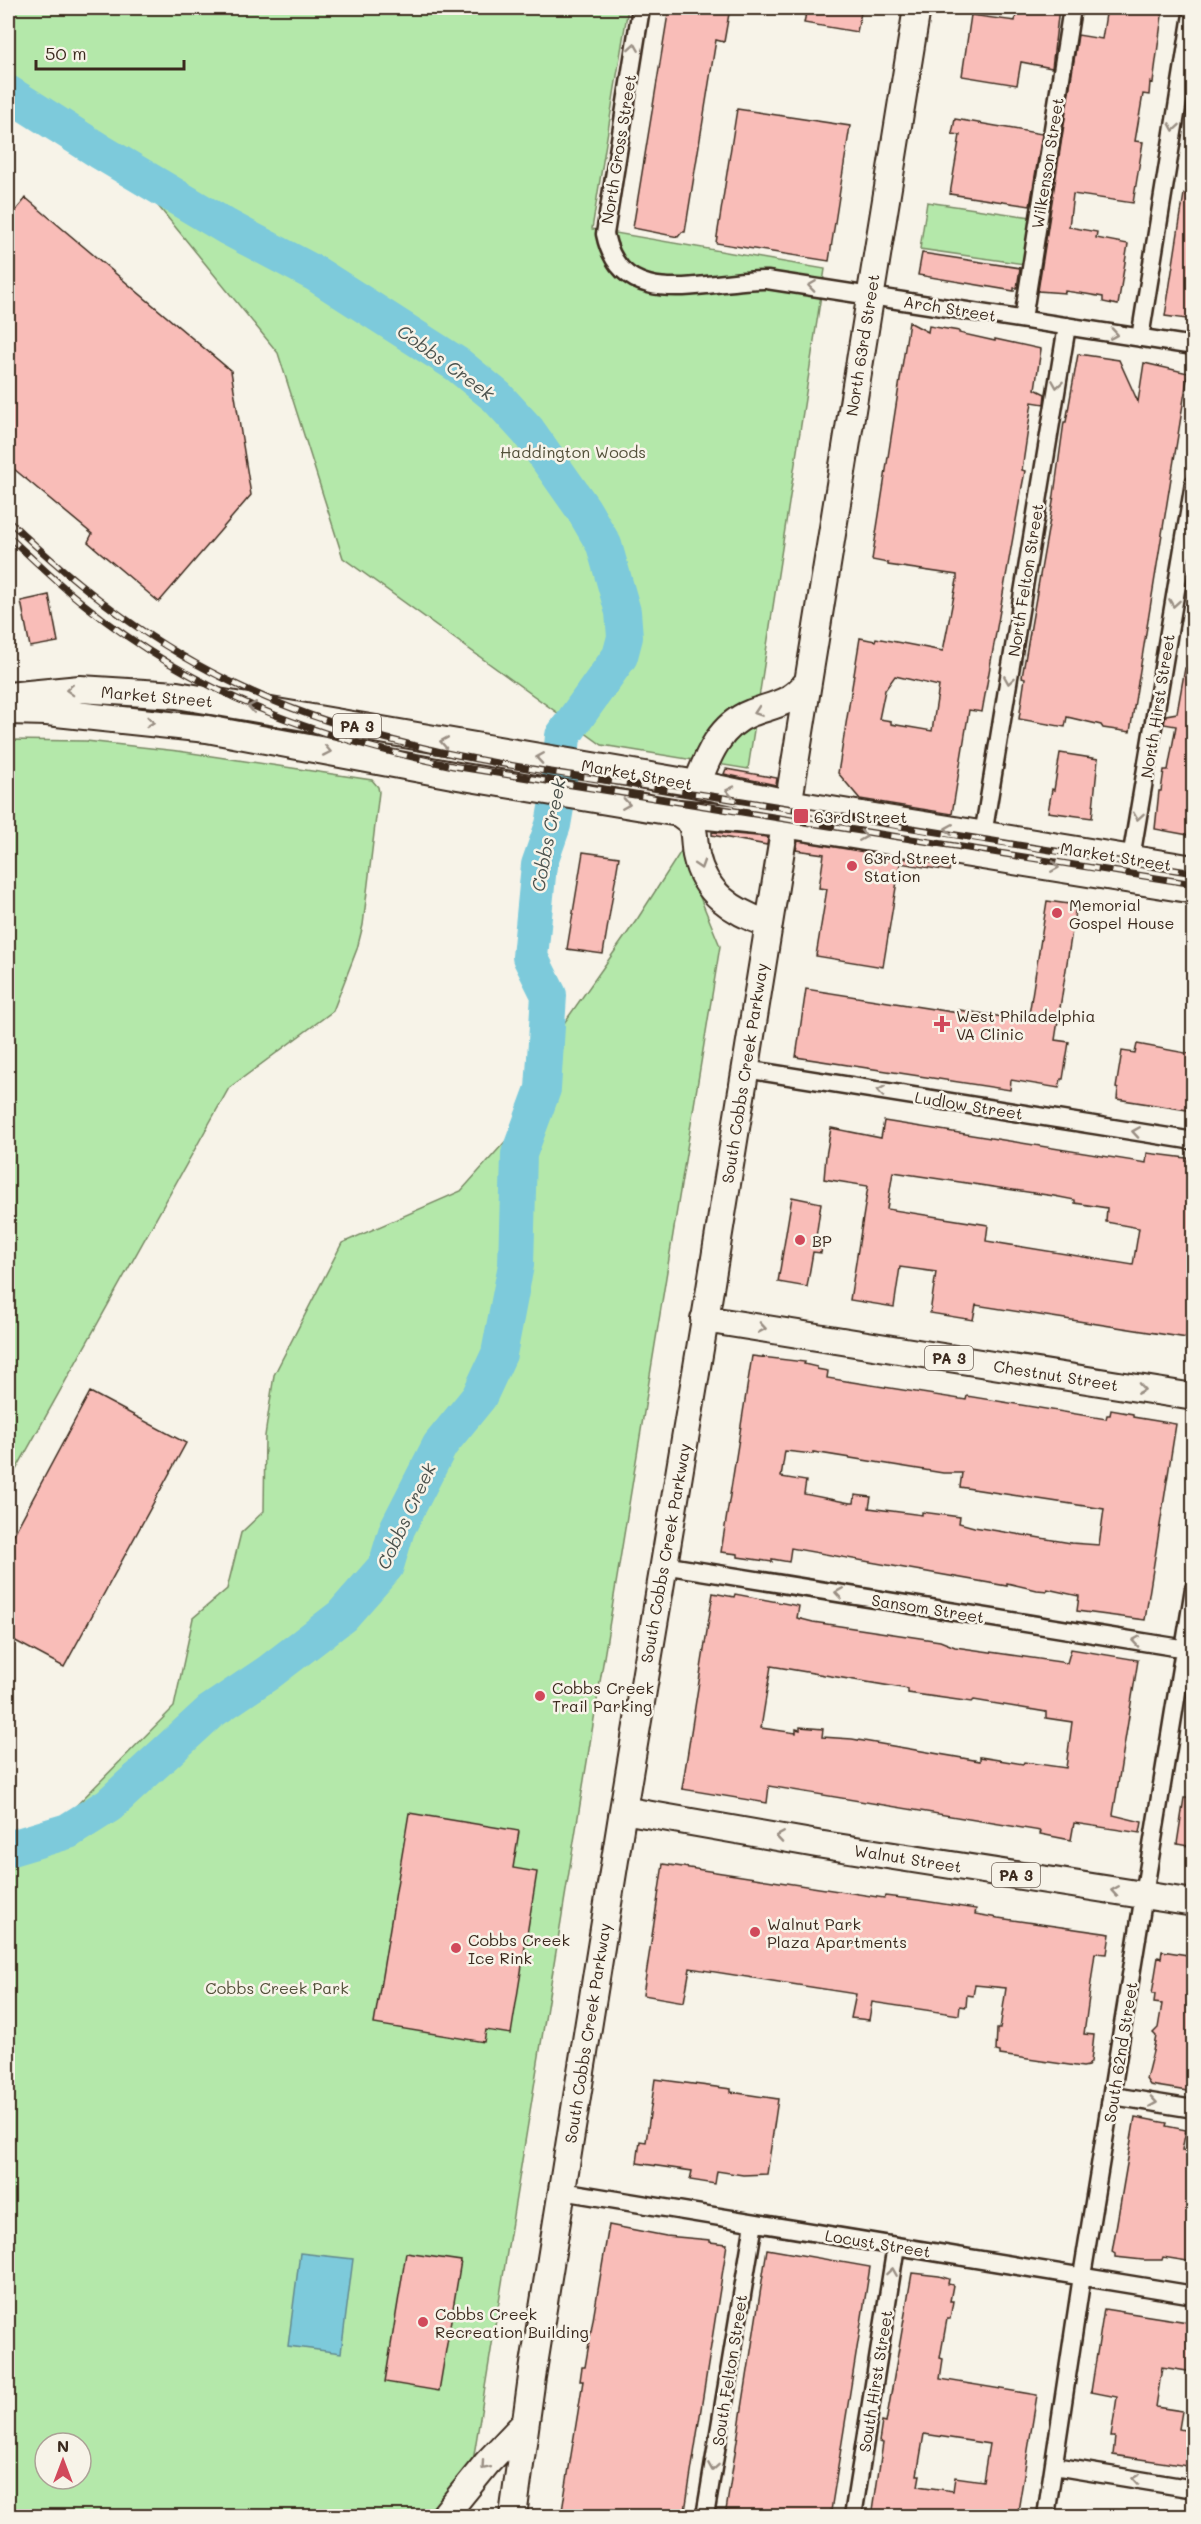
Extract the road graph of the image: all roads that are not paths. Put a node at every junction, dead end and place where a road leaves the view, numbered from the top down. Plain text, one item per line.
1 (640, 8) edge
2 (917, 8) edge
3 (1072, 8) edge
4 (1193, 8) edge
5 (635, 281) joint
6 (870, 295) junction
7 (1023, 319) junction
8 (1067, 326) junction
9 (1140, 338) junction
10 (1194, 346) edge
11 (1194, 483) edge
12 (807, 683) junction
13 (8, 696) edge
14 (8, 711) edge
15 (697, 784) junction
16 (679, 813) junction
17 (786, 813) junction
18 (983, 835) junction
19 (1131, 858) junction
20 (1194, 868) edge
21 (1194, 890) edge
22 (768, 924) junction
23 (745, 1069) junction
24 (1194, 1141) edge
25 (704, 1319) junction
26 (1194, 1397) edge
27 (663, 1565) junction
28 (1194, 1588) edge
29 (1189, 1649) edge
30 (623, 1810) junction
31 (1145, 1895) junction
32 (1194, 1903) edge
33 (1113, 2096) junction
34 (1194, 2109) edge
35 (562, 2191) junction
36 (754, 2223) junction
37 (896, 2246) junction
38 (1082, 2276) junction
39 (1194, 2295) edge
40 (525, 2423) junction
41 (1054, 2466) junction
42 (1194, 2489) edge
43 (444, 2517) edge
44 (513, 2517) edge
45 (705, 2517) edge
46 (853, 2517) edge
47 (1046, 2517) edge

5 -> 1 street, North Gross Street
2 - 6 main road, North 63rd Street
3 - 7 street, Wilkenson Street
4 -> 9 street
6 -> 5 street, Arch Street
6 - 7 street, Arch Street
6 - 12 main road, North 63rd Street
7 - 8 street, Arch Street
8 -> 9 street, Arch Street
8 -> 18 street, North Felton Street
9 - 10 street, Arch Street
11 -> 19 street, North Hirst Street
12 -> 15 main road
12 - 17 main road, North 63rd Street
15 -> 13 main road, Market Street / PA 3
14 -> 16 main road, Market Street / PA 3
17 -> 15 main road, Market Street / PA 3
16 - 17 main road, Market Street
16 -> 22 main road
18 -> 17 main road, Market Street
17 -> 21 main road, Market Street
17 - 22 main road, South Cobbs Creek Parkway
18 - 19 main road, Market Street
19 - 20 main road, Market Street
22 - 23 main road, South Cobbs Creek Parkway
24 -> 23 street, Ludlow Street
23 - 25 main road, South Cobbs Creek Parkway
25 -> 26 main road, Chestnut Street / PA 3
25 - 27 main road, South Cobbs Creek Parkway
29 -> 27 street, Sansom Street
27 - 30 main road, South Cobbs Creek Parkway
28 - 29 street, South 62nd Street
29 - 31 street, South 62nd Street
31 -> 30 main road, Walnut Street / PA 3
30 - 35 main road, South Cobbs Creek Parkway
31 - 32 main road, Walnut Street / PA 3
31 - 33 street, South 62nd Street
33 -> 34 street
33 - 38 street, South 62nd Street
35 - 36 street, Locust Street
35 - 40 main road, South Cobbs Creek Parkway
36 - 37 street, Locust Street
36 -> 45 street, South Felton Street
37 - 38 street, Locust Street
46 -> 37 street, South Hirst Street
38 - 39 street, Locust Street
38 - 41 street, South 62nd Street
40 -> 43 main road
40 - 44 main road, South Cobbs Creek Parkway
42 -> 41 street
41 - 47 street, South 62nd Street

